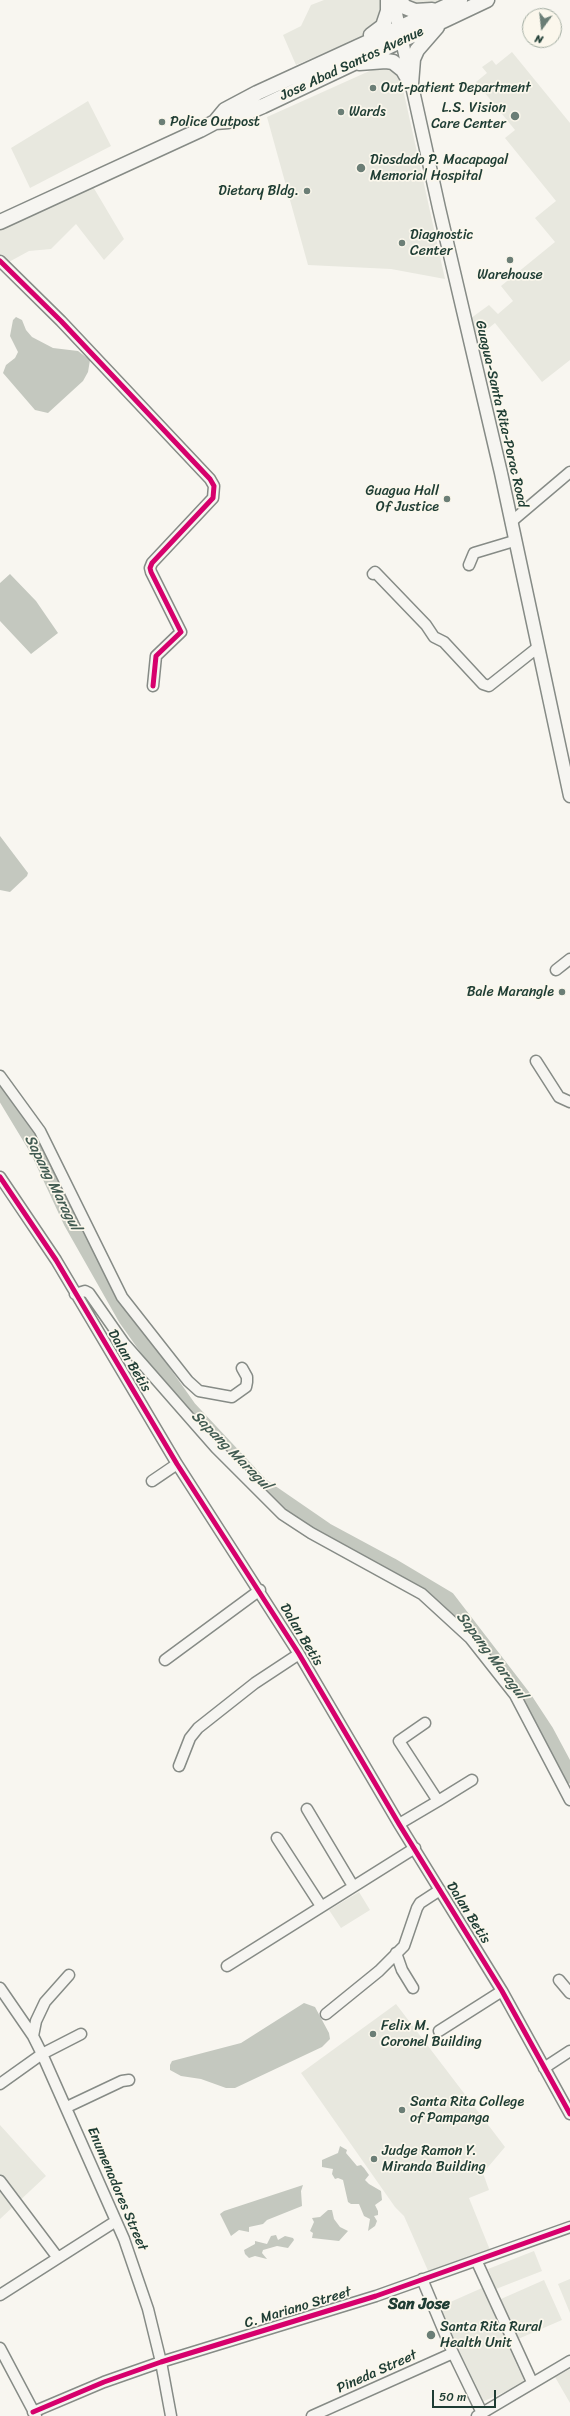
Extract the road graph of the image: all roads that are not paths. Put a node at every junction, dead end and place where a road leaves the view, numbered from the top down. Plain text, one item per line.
1 (388, 0) edge
2 (393, 0) edge
3 (399, 0) edge
4 (460, 0) edge
5 (487, 0) edge
6 (446, 13) junction
7 (401, 33) junction
8 (346, 59) junction
9 (411, 84) junction
10 (0, 222) edge
11 (0, 261) edge
12 (570, 472) edge
13 (511, 522) junction
14 (514, 541) junction
15 (469, 565) dead end
16 (373, 574) dead end
17 (537, 648) junction
18 (153, 686) dead end
19 (567, 769) edge
20 (570, 796) edge
21 (570, 959) edge
22 (556, 970) dead end
23 (536, 1061) dead end
24 (0, 1076) edge
25 (570, 1102) edge
26 (0, 1177) edge
27 (75, 1294) junction
28 (242, 1368) dead end
29 (177, 1464) junction
30 (152, 1481) dead end
31 (260, 1590) junction
32 (299, 1654) junction
33 (165, 1660) dead end
34 (426, 1723) dead end
35 (179, 1766) dead end
36 (472, 1780) dead end
37 (570, 1800) edge
38 (438, 1801) junction
39 (307, 1809) dead end
40 (399, 1824) junction
41 (277, 1838) dead end
42 (415, 1848) junction
43 (353, 1886) junction
44 (440, 1890) junction
45 (320, 1906) junction
46 (396, 1953) junction
47 (227, 1966) dead end
48 (69, 1975) dead end
49 (559, 1980) dead end
50 (0, 1988) edge
51 (413, 1988) dead end
52 (502, 1991) junction
53 (570, 1993) edge
54 (326, 2014) dead end
55 (439, 2032) dead end
56 (81, 2034) dead end
57 (33, 2036) junction
58 (570, 2051) edge
59 (42, 2054) junction
60 (544, 2068) junction
61 (129, 2080) dead end
62 (0, 2084) edge
63 (67, 2107) junction
64 (570, 2114) edge
65 (0, 2181) edge
66 (116, 2221) junction
67 (570, 2227) edge
68 (58, 2258) junction
69 (477, 2262) junction
70 (422, 2279) junction
71 (0, 2295) edge
72 (0, 2348) edge
73 (453, 2353) junction
74 (570, 2361) edge
75 (161, 2362) junction
76 (532, 2382) junction
77 (34, 2414) edge
78 (480, 2414) edge
79 (171, 2416) edge
80 (312, 2416) edge

1 - 8 highway
2 - 7 main road, Guagua-Santa Rita-Porac Road
3 - 6 highway
4 - 6 highway, Jose Abad Santos Avenue
5 - 6 highway, Jose Abad Santos Avenue
6 - 7 highway, Jose Abad Santos Avenue
6 - 9 highway
7 - 8 highway, Jose Abad Santos Avenue
7 - 9 main road, Guagua-Santa Rita-Porac Road
8 - 9 highway
8 - 10 highway, Jose Abad Santos Avenue
9 - 13 main road, Guagua-Santa Rita-Porac Road
11 - 18 street
12 - 13 street
13 - 14 main road, Guagua-Santa Rita-Porac Road
14 - 15 street
14 - 17 main road, Guagua-Santa Rita-Porac Road
16 - 17 street
17 - 19 main road, Guagua-Santa Rita-Porac Road
19 - 20 main road, Guagua-Santa Rita-Porac Road
21 - 22 street
23 - 25 street
24 - 28 street
26 - 27 street, Dalan Betis
27 - 29 street, Dalan Betis
27 - 37 street
29 - 30 street
29 - 31 street, Dalan Betis
31 - 32 street, Dalan Betis
31 - 33 street
32 - 35 street
32 - 40 street, Dalan Betis
34 - 38 street
36 - 38 street
38 - 40 street
39 - 43 street
40 - 42 street, Dalan Betis
41 - 45 street
42 - 43 street
42 - 44 street, Dalan Betis
43 - 45 street
44 - 46 street
44 - 52 street, Dalan Betis
45 - 47 street
46 - 51 street
46 - 54 street
48 - 57 street
49 - 53 street
50 - 57 street, Enumenadores Street
52 - 55 street
52 - 60 street, Dalan Betis
56 - 59 street
57 - 59 street, Enumenadores Street
58 - 60 street
59 - 62 street
59 - 63 street, Enumenadores Street
60 - 64 street, Dalan Betis
61 - 63 street
63 - 66 street, Enumenadores Street
65 - 68 street
66 - 68 street
66 - 75 street, Enumenadores Street
67 - 69 street, C. Mariano Street
68 - 71 street
69 - 70 street, C. Mariano Street
69 - 76 street
70 - 73 street
70 - 75 street, C. Mariano Street
72 - 77 street
73 - 78 street
73 - 80 street, Pineda Street
74 - 76 street
75 - 77 street, C. Mariano Street
75 - 79 street, Enumenadores Street
76 - 78 street

